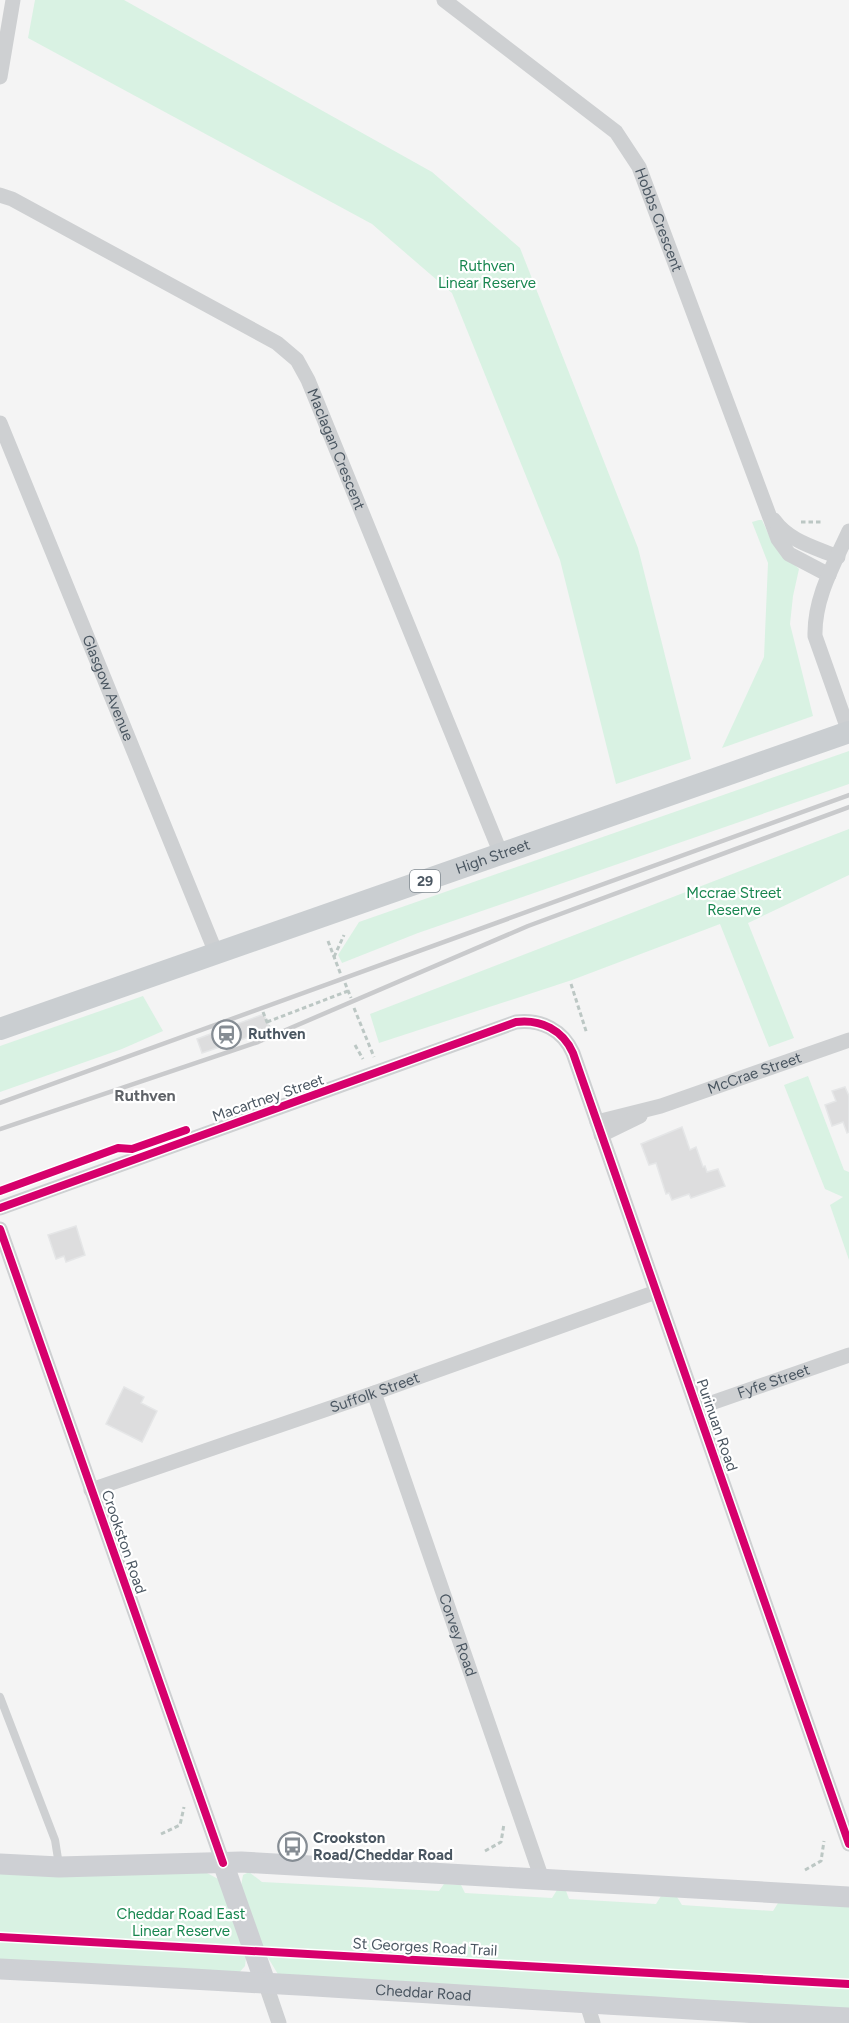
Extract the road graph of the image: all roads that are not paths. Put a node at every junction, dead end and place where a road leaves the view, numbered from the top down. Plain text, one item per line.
1 (13, 0) edge
2 (444, 0) edge
3 (0, 77) edge
4 (0, 195) edge
5 (0, 423) edge
6 (770, 515) junction
7 (849, 531) edge
8 (838, 556) junction
9 (830, 575) junction
10 (849, 732) edge
11 (501, 854) junction
12 (216, 953) junction
13 (546, 1025) joint
14 (0, 1029) edge
15 (849, 1040) edge
16 (599, 1128) junction
17 (0, 1208) edge
18 (0, 1229) edge
19 (656, 1293) junction
20 (849, 1355) edge
21 (374, 1393) junction
22 (697, 1408) junction
23 (91, 1490) junction
24 (0, 1696) edge
25 (849, 1844) edge
26 (223, 1863) junction
27 (0, 1864) edge
28 (59, 1867) junction
29 (542, 1879) junction
30 (849, 1897) edge
31 (0, 1969) edge
32 (265, 1982) junction
33 (590, 2013) edge
34 (849, 2018) edge
35 (279, 2023) edge

1 - 3 street
2 - 6 street, Hobbs Crescent
4 - 11 street, Maclagan Crescent
5 - 12 street, Glasgow Avenue
6 - 8 street, Hobbs Crescent
6 - 9 street, Hobbs Crescent
7 - 8 street
8 - 9 street
9 - 10 street
10 - 11 main road, High Street / 29
11 - 12 main road, High Street / 29
12 - 14 main road, High Street / 29
13 - 16 street, Purinuan Road
13 - 17 street, Macartney Street
15 - 16 street, McCrae Street
16 - 19 street, Purinuan Road
18 - 23 street, Crookston Road
19 - 21 street, Suffolk Street
19 - 22 street, Purinuan Road
20 - 22 street, Fyfe Street
21 - 23 street, Suffolk Street
21 - 29 street, Corvey Road
22 - 25 street, Purinuan Road
23 - 26 street, Crookston Road
24 - 28 lane
26 - 28 main road
26 - 29 main road
26 - 32 main road
27 - 28 main road
29 - 30 main road
31 - 32 main road, Cheddar Road
32 - 33 main road, Cheddar Road
32 - 35 street
33 - 34 main road, Cheddar Road

